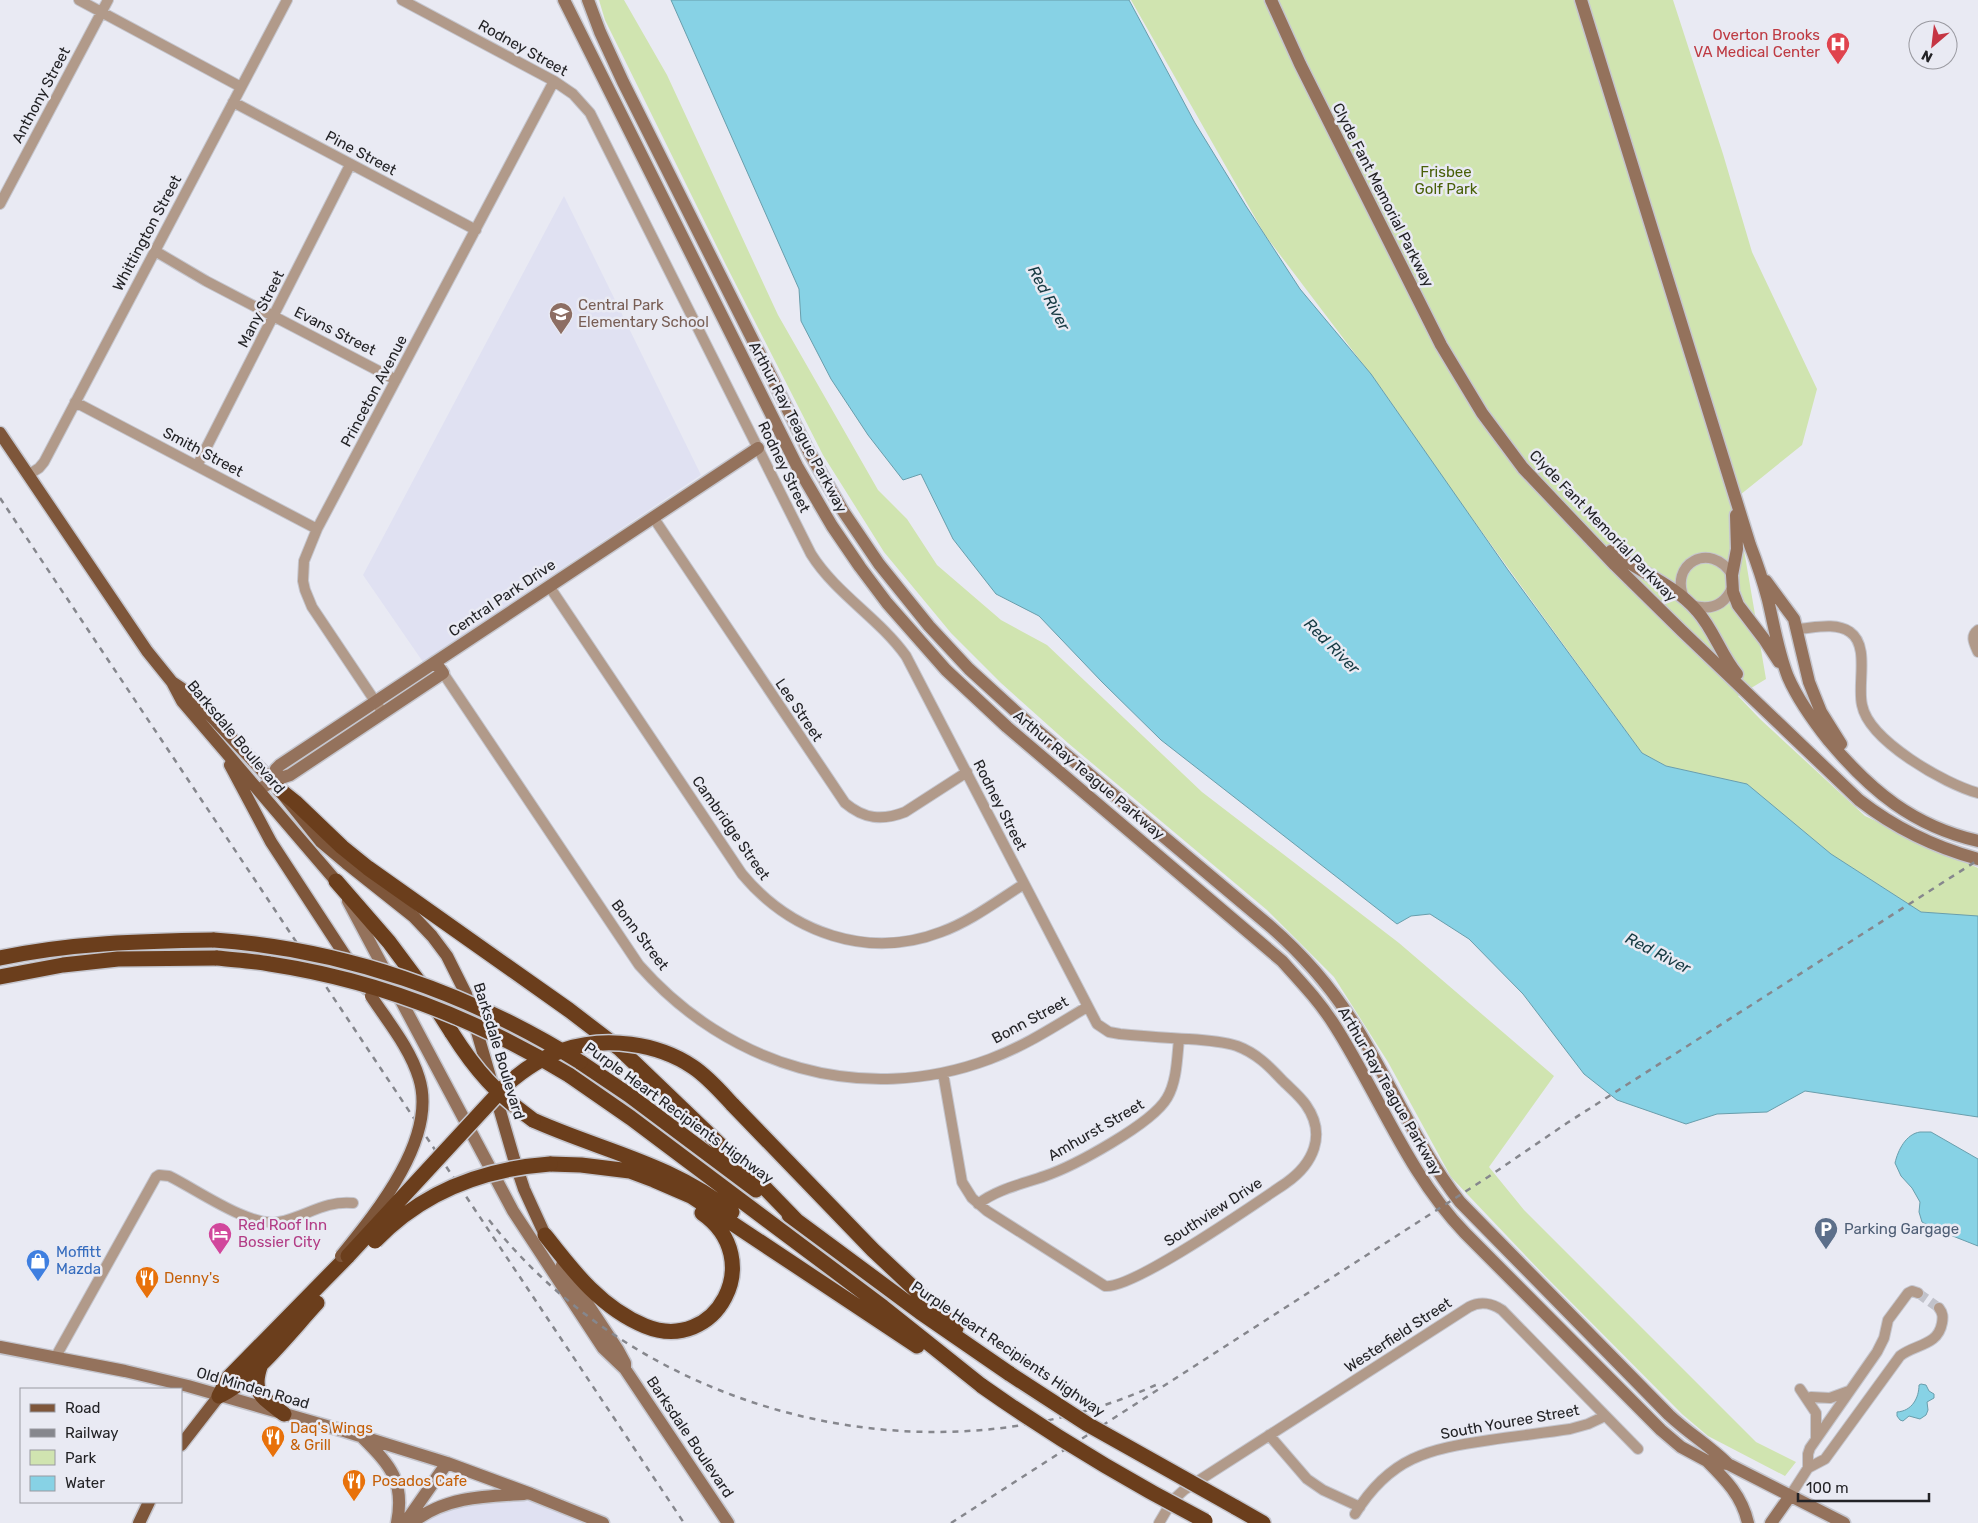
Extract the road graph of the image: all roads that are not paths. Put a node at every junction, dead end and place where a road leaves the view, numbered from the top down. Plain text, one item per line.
1 (79, 0) edge
2 (108, 0) edge
3 (287, 0) edge
4 (402, 0) edge
5 (564, 0) edge
6 (588, 0) edge
7 (1271, 0) edge
8 (1581, 0) edge
9 (102, 12) junction
10 (554, 81) junction
11 (241, 87) junction
12 (233, 102) junction
13 (350, 165) junction
14 (0, 204) edge
15 (476, 230) junction
16 (154, 251) junction
17 (274, 317) junction
18 (396, 380) junction
19 (76, 402) junction
20 (0, 433) edge
21 (758, 448) junction
22 (198, 466) junction
23 (28, 475) junction
24 (1735, 499) junction
25 (1565, 513) junction
26 (653, 517) junction
27 (318, 529) junction
28 (1759, 570) junction
29 (1732, 575) junction
30 (549, 586) junction
31 (1732, 588) junction
32 (1688, 602) junction
33 (1798, 629) junction
34 (1978, 630) edge
35 (1978, 652) edge
36 (436, 662) junction
37 (443, 673) junction
38 (1788, 677) junction
39 (172, 682) junction
40 (375, 702) junction
41 (382, 713) junction
42 (203, 726) junction
43 (1786, 732) junction
44 (967, 772) junction
45 (276, 785) junction
46 (259, 790) junction
47 (1875, 790) junction
48 (1978, 793) edge
49 (248, 798) junction
50 (1978, 841) edge
51 (1978, 859) edge
52 (336, 881) junction
53 (1024, 884) junction
54 (0, 958) edge
55 (0, 977) edge
56 (1087, 1007) junction
57 (1179, 1039) junction
58 (942, 1073) junction
59 (600, 1168) junction
60 (353, 1203) dead end
61 (978, 1204) junction
62 (796, 1220) junction
63 (545, 1235) junction
64 (347, 1259) junction
65 (826, 1285) junction
66 (1918, 1293) dead end
67 (1939, 1308) dead end
68 (0, 1347) edge
69 (55, 1358) junction
70 (261, 1363) junction
71 (625, 1369) junction
72 (1004, 1370) junction
73 (982, 1386) junction
74 (1800, 1389) dead end
75 (1850, 1390) junction
76 (219, 1396) junction
77 (1811, 1397) dead end
78 (284, 1414) junction
79 (1605, 1416) junction
80 (1269, 1435) junction
81 (361, 1436) junction
82 (1816, 1440) junction
83 (182, 1444) edge
84 (1638, 1449) dead end
85 (1706, 1461) junction
86 (447, 1463) junction
87 (1728, 1464) junction
88 (1808, 1468) junction
89 (531, 1494) junction
90 (1790, 1496) junction
91 (712, 1499) junction
92 (149, 1503) edge
93 (1207, 1522) edge
94 (139, 1523) edge
95 (397, 1523) edge
96 (405, 1523) edge
97 (412, 1523) edge
98 (603, 1523) edge
99 (716, 1523) edge
100 (728, 1523) edge
101 (1159, 1523) edge
102 (1263, 1523) edge
103 (1748, 1523) edge
104 (1771, 1523) edge
105 (1844, 1523) edge

1 - 9 street
2 - 9 street, Anthony Street
3 - 11 street, Whittington Street
4 - 10 street, Rodney Street
5 - 85 street, Arthur Ray Teague Parkway
6 - 87 street, Arthur Ray Teague Parkway
7 - 25 street, Clyde Fant Memorial Parkway
8 - 24 street
9 - 11 street
9 - 14 street, Anthony Street
10 - 15 street, Princeton Avenue
10 - 21 street, Rodney Street
11 - 12 street, Whittington Street
12 - 13 street, Pine Street
12 - 16 street, Whittington Street
13 - 15 street, Pine Street
13 - 17 street, Many Street
15 - 18 street, Princeton Avenue
16 - 17 street, Evans Street
16 - 19 street, Whittington Street
17 - 18 street, Evans Street
17 - 22 street, Many Street
18 - 27 street, Princeton Avenue
19 - 22 street, Smith Street
19 - 23 street, Whittington Street
20 - 23 main road, Barksdale Boulevard
21 - 26 street, Central Park Drive
21 - 44 street, Rodney Street
22 - 27 street, Smith Street
23 - 39 main road, Barksdale Boulevard
24 - 28 street
24 - 29 street
25 - 32 street
25 - 43 street, Clyde Fant Memorial Parkway
26 - 30 street, Central Park Drive
26 - 44 street, Lee Street
27 - 40 street, Princeton Avenue
28 - 33 street
28 - 38 street
29 - 31 street
29 - 32 street
30 - 36 street, Central Park Drive
30 - 53 street, Cambridge Street
31 - 32 street
31 - 38 street
32 - 43 street
33 - 47 street
33 - 48 street
34 - 35 street
36 - 37 street, Bonn Street
36 - 40 street, Central Park Drive
37 - 41 street, Central Park Drive
37 - 58 street, Bonn Street
38 - 47 street
39 - 42 main road, Barksdale Boulevard
39 - 45 main road, Barksdale Boulevard
40 - 41 street, Princeton Avenue
40 - 45 street, Central Park Drive
41 - 45 street, Central Park Drive
42 - 46 main road, Barksdale Boulevard
42 - 49 main road
43 - 51 street, Clyde Fant Memorial Parkway
44 - 53 street, Rodney Street
45 - 46 street, Central Park Drive
45 - 62 highway
45 - 63 main road, Barksdale Boulevard
46 - 49 street
46 - 52 main road, Barksdale Boulevard
47 - 50 street
49 - 64 main road, bridge
52 - 65 highway, bridge
52 - 71 street, Barksdale Boulevard
53 - 56 street, Rodney Street
54 - 62 highway, Purple Heart Recipients Highway, bridge
55 - 73 highway, bridge
56 - 57 street, Southview Drive
56 - 58 street, Bonn Street
57 - 61 street, Amhurst Street
57 - 61 street, Southview Drive
58 - 61 street, Southview Drive
59 - 63 highway
59 - 64 highway, bridge
59 - 65 highway
60 - 69 street
62 - 72 highway, Purple Heart Recipients Highway
63 - 71 street, Barksdale Boulevard
64 - 70 highway
64 - 72 highway, bridge
64 - 76 highway
65 - 73 highway
66 - 75 street
67 - 88 street
68 - 69 street, Old Minden Road
69 - 76 street, Old Minden Road
70 - 76 highway
70 - 78 highway
71 - 91 street, Barksdale Boulevard
72 - 102 highway, Purple Heart Recipients Highway, bridge
73 - 93 highway, bridge
74 - 82 street
75 - 77 street
75 - 82 street
76 - 78 street, Old Minden Road
76 - 83 main road
78 - 81 street, Old Minden Road
79 - 80 street, South Youree Street
79 - 80 street, Westerfield Street
79 - 84 street, Westerfield Street
80 - 101 street, Westerfield Street
81 - 86 street, Old Minden Road
81 - 95 street
82 - 88 street
85 - 87 street, Arthur Ray Teague Parkway
85 - 103 street
86 - 89 street, Old Minden Road
86 - 96 street
87 - 90 street, Arthur Ray Teague Parkway
88 - 90 street
89 - 97 street
89 - 98 street, Old Minden Road
90 - 104 street
90 - 105 street, Arthur Ray Teague Parkway
91 - 99 street
91 - 100 street, Barksdale Boulevard
92 - 94 main road

